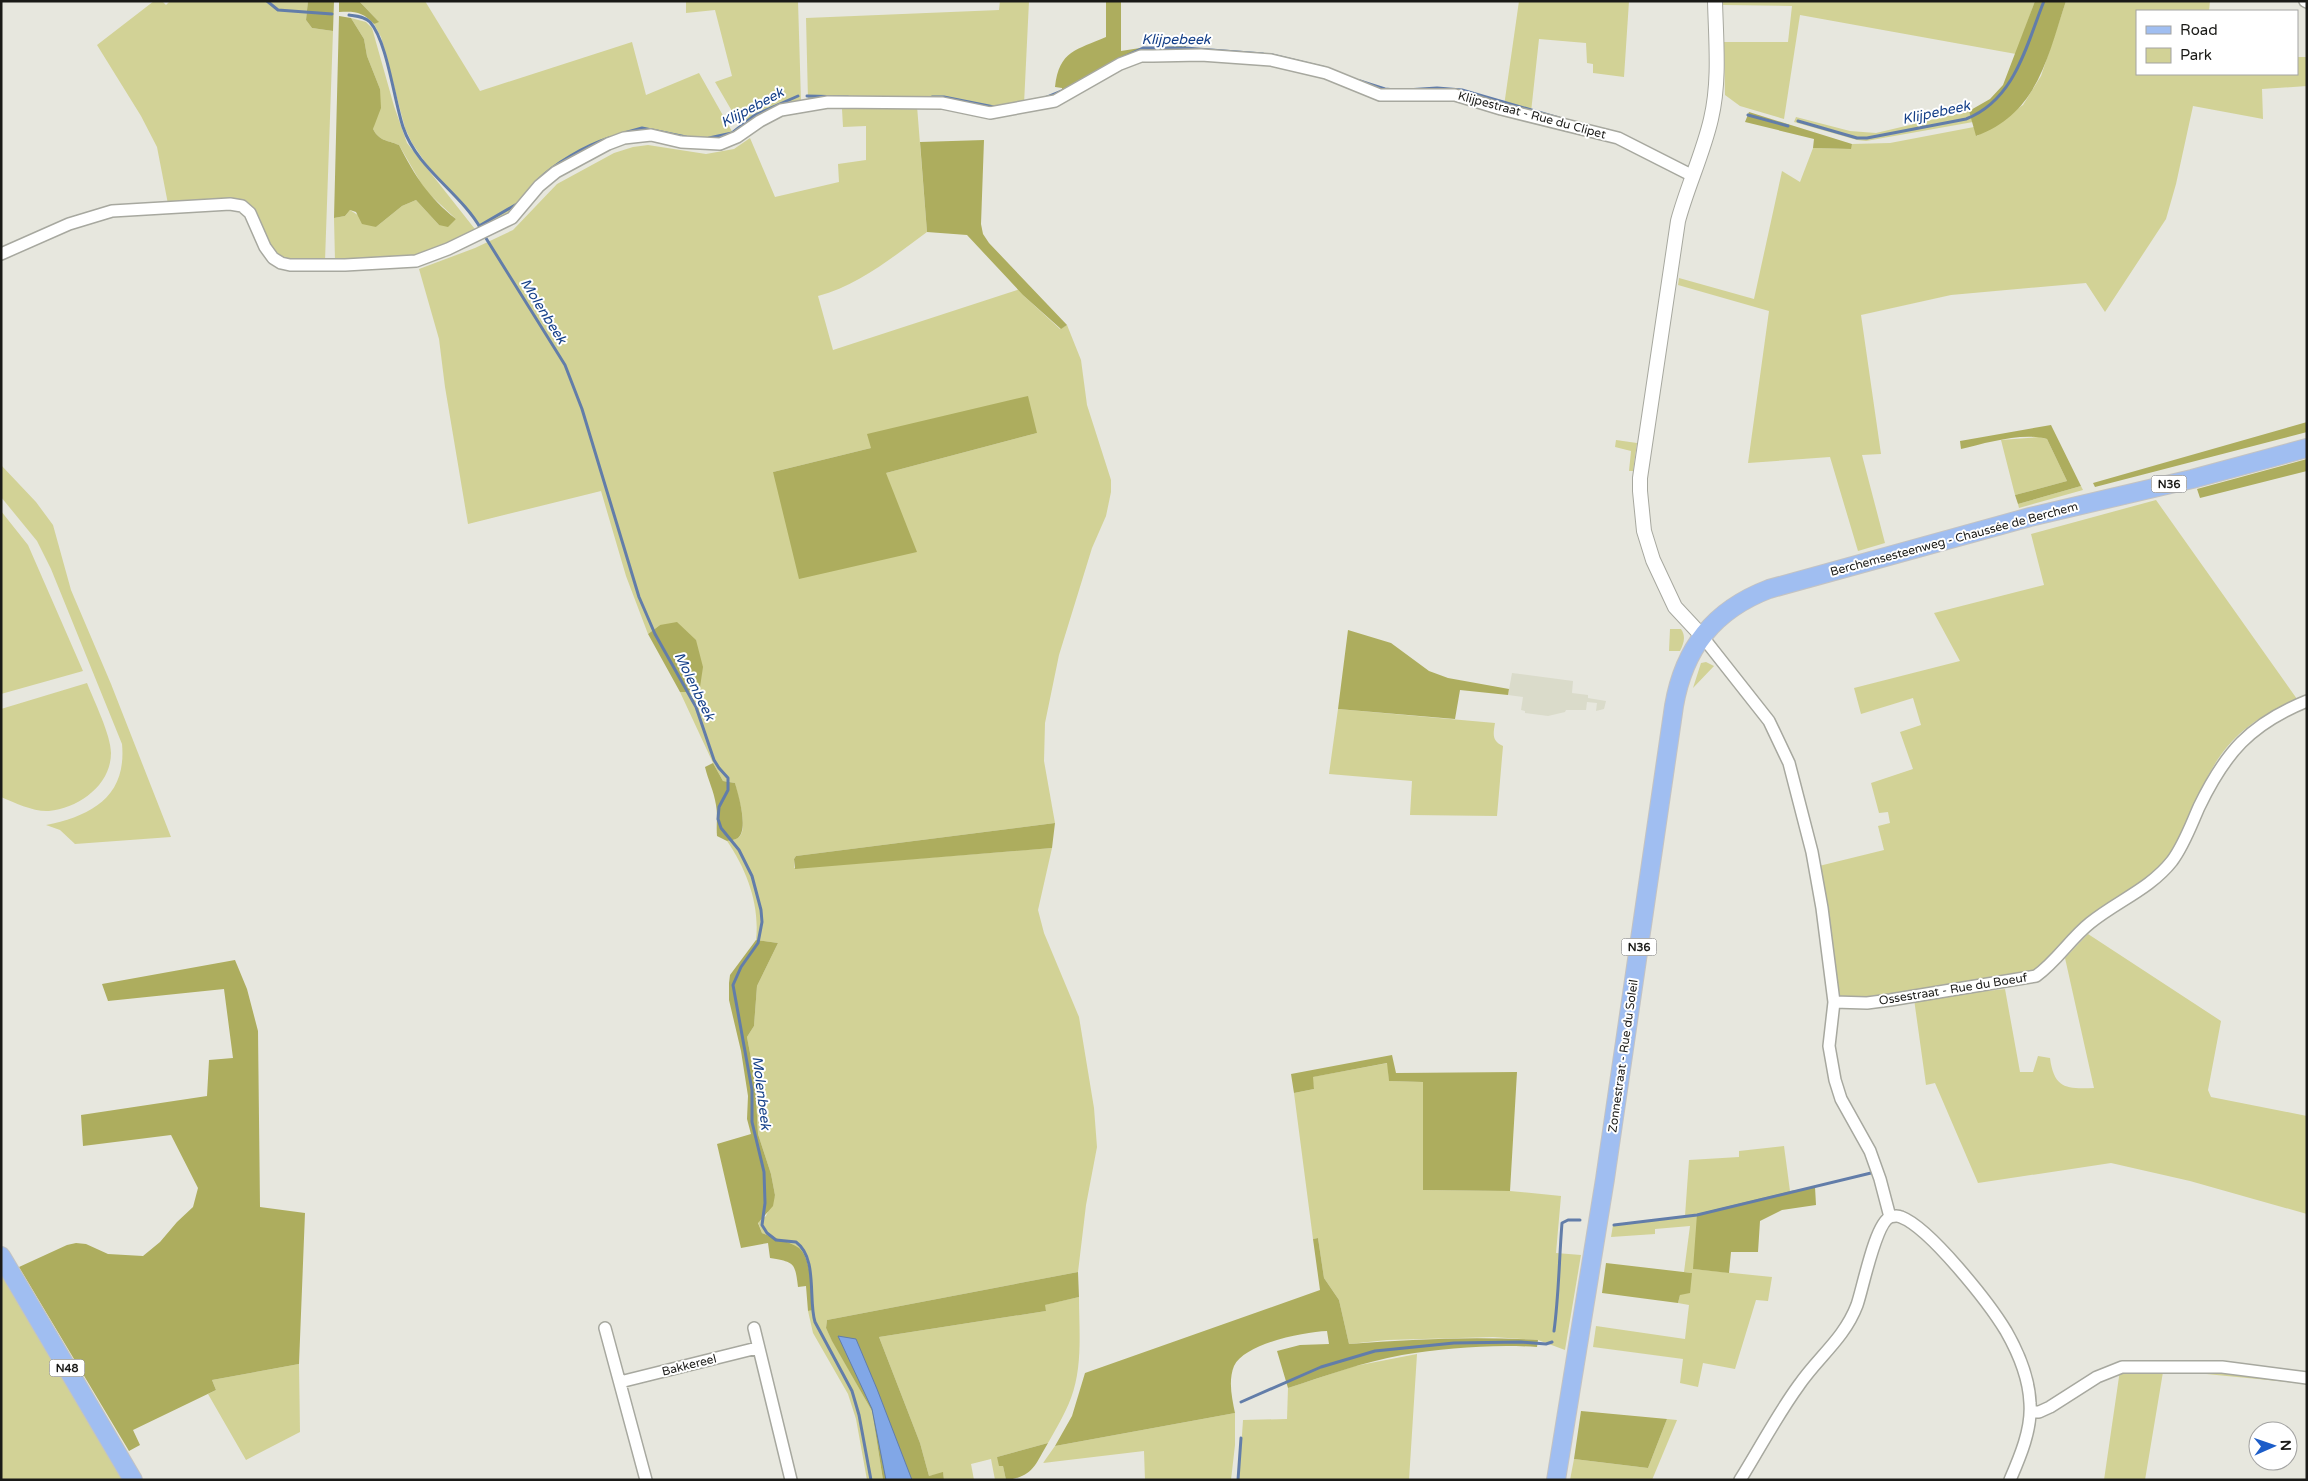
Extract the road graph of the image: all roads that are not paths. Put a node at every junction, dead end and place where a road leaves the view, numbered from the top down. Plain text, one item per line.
1 (1715, 1) edge
2 (1693, 176) junction
3 (1, 254) edge
4 (2307, 448) edge
5 (1702, 636) junction
6 (2307, 701) edge
7 (1834, 1002) junction
8 (1890, 1216) junction
9 (1, 1256) edge
10 (605, 1328) dead end
11 (754, 1328) dead end
12 (757, 1348) junction
13 (2307, 1378) edge
14 (620, 1382) junction
15 (2030, 1412) junction
16 (133, 1480) edge
17 (646, 1480) edge
18 (791, 1480) edge
19 (1556, 1480) edge
20 (1740, 1480) edge
21 (2010, 1480) edge

1 - 2 street
2 - 3 street, Klijpestraat - Rue du Clipet
2 - 5 street
4 - 5 main road, Berchemsesteenweg - Chaussée de Berchem / N36
5 - 7 street
5 - 19 main road, Zonnestraat - Rue du Soleil / N36
6 - 7 street, Ossestraat - Rue du Boeuf
7 - 8 street
8 - 15 street
8 - 20 street
9 - 16 main road, N48
10 - 14 street
11 - 12 street
12 - 14 street, Bakkereel
12 - 18 street
13 - 15 street
14 - 17 street
15 - 21 street

